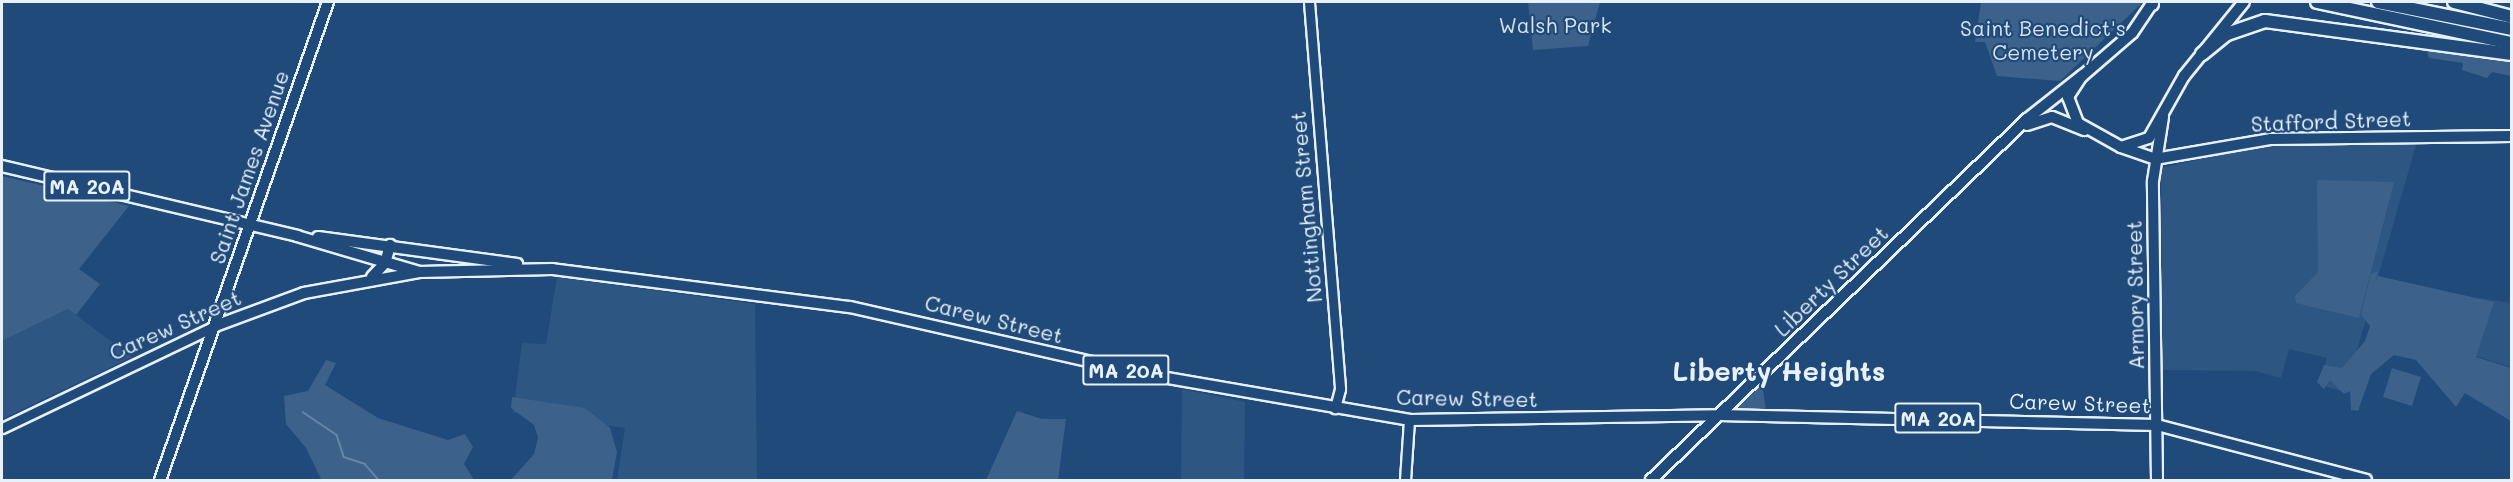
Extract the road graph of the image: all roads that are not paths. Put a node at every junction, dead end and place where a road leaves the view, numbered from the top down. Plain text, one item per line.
1 (328, 2) edge
2 (1308, 2) edge
3 (2153, 2) edge
4 (2244, 2) edge
5 (2317, 2) edge
6 (2378, 2) edge
7 (2454, 2) edge
8 (2511, 17) edge
9 (2511, 29) edge
10 (2511, 43) edge
11 (2202, 54) junction
12 (2511, 54) edge
13 (2083, 75) junction
14 (2163, 117) junction
15 (2087, 130) junction
16 (2012, 135) junction
17 (2511, 136) edge
18 (2124, 149) junction
19 (2155, 159) junction
20 (2, 166) edge
21 (2153, 181) junction
22 (249, 224) junction
23 (297, 236) junction
24 (390, 245) junction
25 (424, 250) junction
26 (386, 263) junction
27 (538, 269) junction
28 (419, 272) junction
29 (377, 277) junction
30 (215, 326) junction
31 (1335, 408) junction
32 (1719, 415) junction
33 (1409, 420) junction
34 (2157, 425) junction
35 (2, 428) edge
36 (160, 480) edge
37 (1405, 480) edge
38 (1651, 480) edge
39 (2157, 480) edge
40 (2366, 480) edge

1 - 22 main road, Saint James Avenue
2 - 31 street, Nottingham Street
3 - 13 main road, Liberty Street
4 - 11 main road
5 - 10 highway
6 - 9 highway
7 - 8 highway
11 - 12 highway
11 - 14 main road
13 - 15 main road
13 - 16 main road, Liberty Street
14 - 18 main road
14 - 19 main road, Armory Street
15 - 16 main road, Liberty Street
15 - 18 main road, Liberty Street
16 - 32 main road, Liberty Street
17 - 19 main road, Stafford Street
18 - 19 main road, Stafford Street
18 - 21 main road
19 - 21 main road, Armory Street
20 - 22 main road, MA 20A
21 - 34 main road, Armory Street
22 - 23 main road, MA 20A
22 - 30 main road, Saint James Avenue
23 - 24 main road, MA 20A
23 - 26 main road, MA 20A
24 - 25 main road, Carew Street / MA 20A
24 - 26 main road
25 - 27 main road, Carew Street / MA 20A
25 - 28 main road
26 - 28 main road, MA 20A
26 - 29 main road
27 - 28 main road, Carew Street / MA 20A
27 - 31 main road, Carew Street / MA 20A
28 - 29 main road, Carew Street
29 - 30 main road, Carew Street
30 - 35 street, Carew Street
30 - 36 main road, Saint James Avenue
31 - 33 main road, Carew Street / MA 20A
32 - 33 main road, Carew Street / MA 20A
32 - 34 main road, Carew Street / MA 20A
32 - 38 main road, Liberty Street
33 - 37 street
34 - 39 main road, Armory Street
34 - 40 main road, Carew Street / MA 20A

